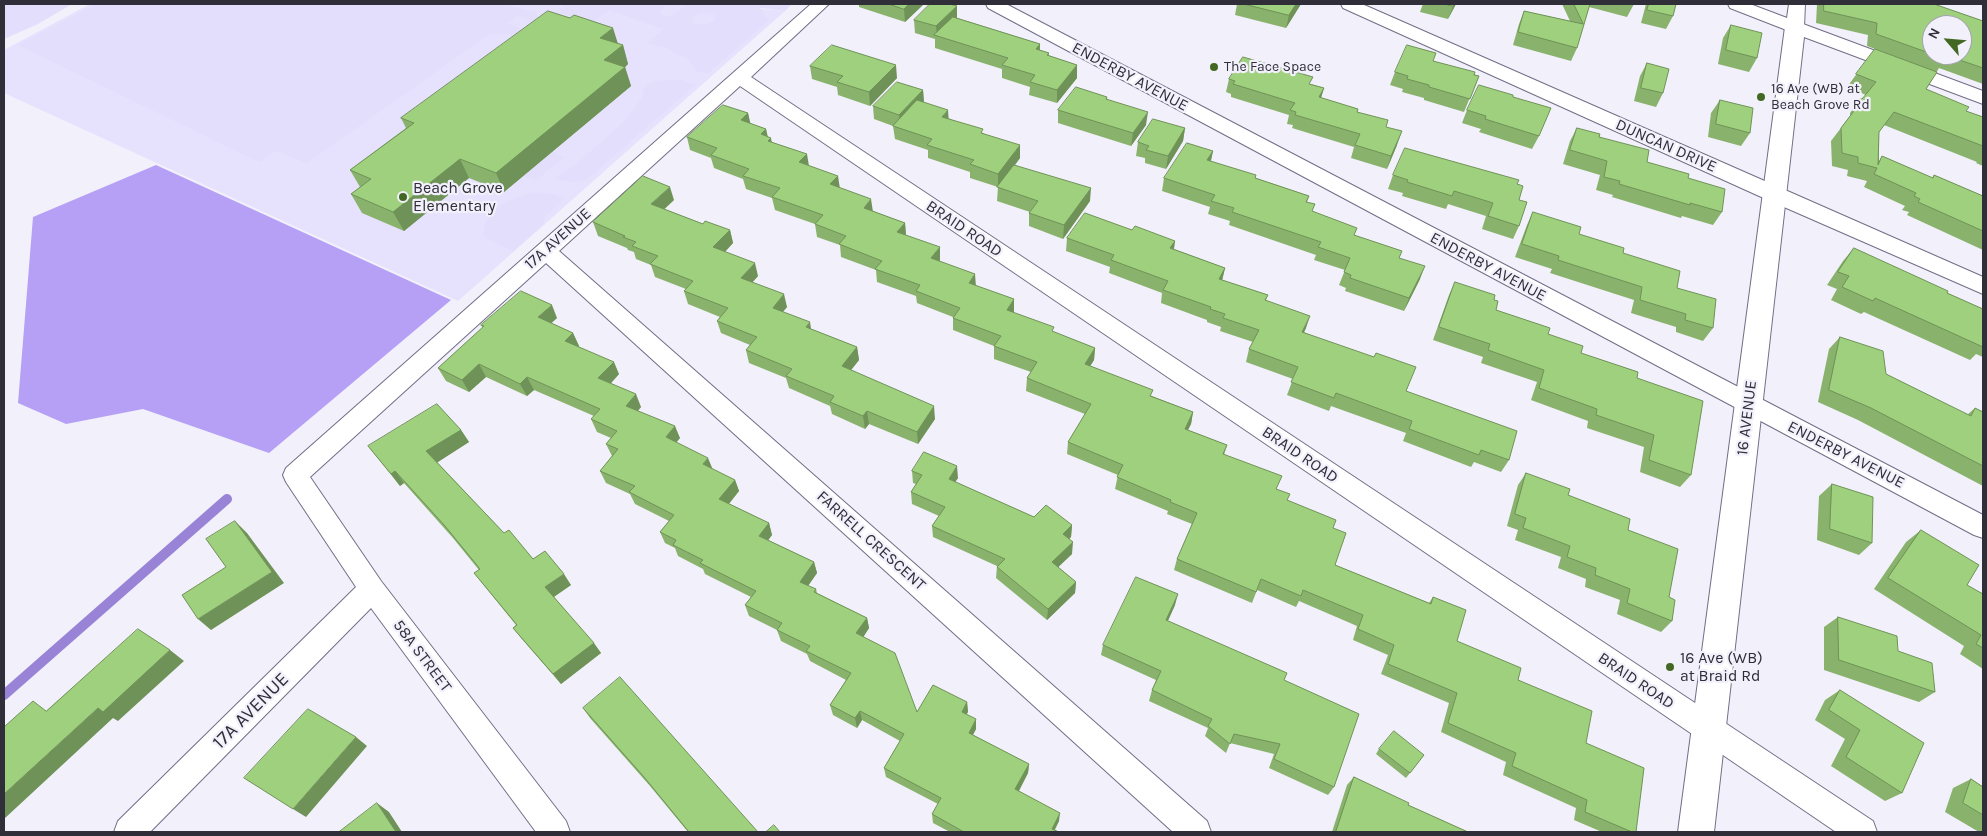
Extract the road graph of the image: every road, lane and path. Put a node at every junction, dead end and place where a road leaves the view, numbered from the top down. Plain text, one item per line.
1 (821, 4) edge
2 (994, 4) edge
3 (1349, 4) edge
4 (1736, 4) edge
5 (1796, 15) edge
6 (739, 76) junction
7 (1983, 98) edge
8 (1775, 195) junction
9 (545, 250) junction
10 (1983, 286) edge
11 (1749, 405) junction
12 (295, 474) joint
13 (1983, 527) edge
14 (372, 589) junction
15 (1709, 730) junction
16 (130, 832) edge
17 (555, 832) edge
18 (1196, 832) edge
19 (1696, 832) edge
20 (1862, 832) edge

1 - 6 street, 17A AVENUE
2 - 11 street, ENDERBY AVENUE
3 - 8 street, DUNCAN DRIVE
4 - 5 street
5 - 7 street
5 - 8 street, 16 AVENUE
6 - 9 street, 17A AVENUE
6 - 15 street, BRAID ROAD
8 - 10 street, DUNCAN DRIVE
8 - 11 street, 16 AVENUE
9 - 12 street, 17A AVENUE
9 - 18 street, FARRELL CRESCENT
11 - 13 street, ENDERBY AVENUE
11 - 15 street, 16 AVENUE
12 - 14 street, 58A STREET
14 - 16 street, 17A AVENUE
14 - 17 street, 58A STREET
15 - 19 street, 16 AVENUE
15 - 20 street, BRAID ROAD

